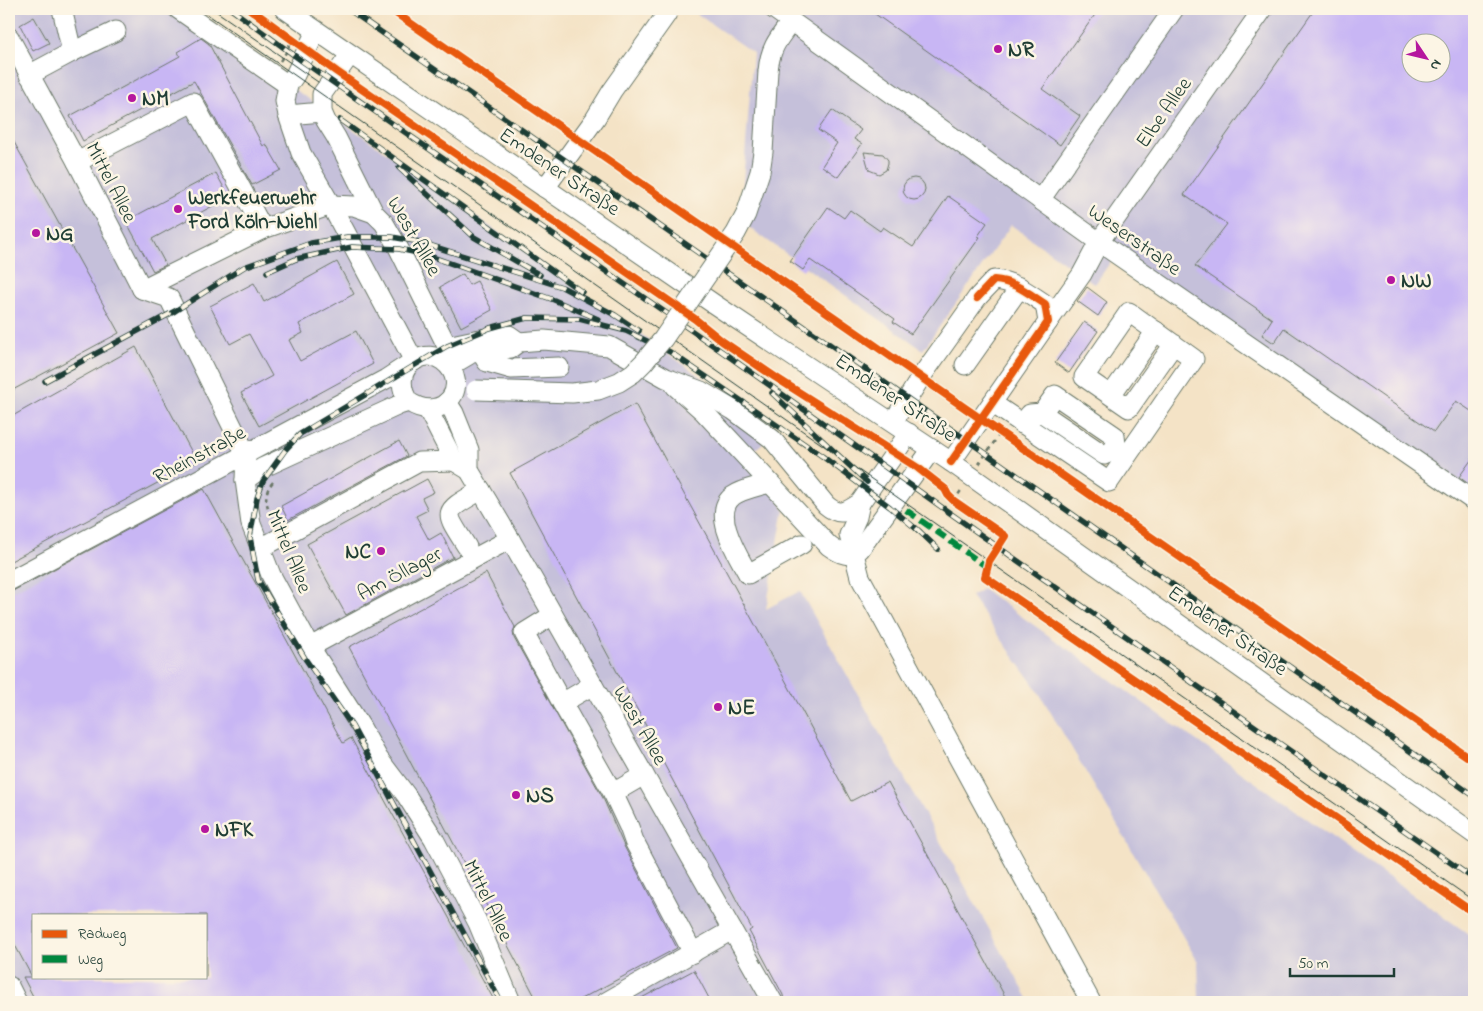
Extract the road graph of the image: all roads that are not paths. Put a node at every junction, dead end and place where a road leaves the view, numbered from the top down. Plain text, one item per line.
1 (62, 9) edge
2 (178, 9) edge
3 (285, 9) edge
4 (669, 9) edge
5 (774, 9) edge
6 (1174, 9) edge
7 (1263, 9) edge
8 (791, 22) junction
9 (116, 31) dead end
10 (316, 31) junction
11 (9, 37) edge
12 (72, 52) junction
13 (350, 55) junction
14 (29, 75) junction
15 (288, 85) junction
16 (322, 112) junction
17 (288, 115) junction
18 (77, 162) junction
19 (545, 188) junction
20 (1040, 200) junction
21 (330, 205) junction
22 (374, 214) junction
23 (263, 229) junction
24 (1099, 242) junction
25 (1072, 288) junction
26 (142, 289) junction
27 (1026, 291) junction
28 (1048, 322) junction
29 (1156, 331) junction
30 (519, 342) junction
31 (1174, 344) junction
32 (481, 352) junction
33 (445, 357) junction
34 (412, 362) junction
35 (965, 365) dead end
36 (559, 367) dead end
37 (666, 378) junction
38 (451, 394) junction
39 (1111, 395) junction
40 (409, 402) junction
41 (992, 402) junction
42 (428, 410) junction
43 (1042, 413) dead end
44 (893, 422) junction
45 (1022, 424) junction
46 (909, 433) junction
47 (932, 449) junction
48 (246, 454) junction
49 (951, 462) junction
50 (462, 465) junction
51 (245, 480) junction
52 (770, 484) junction
53 (481, 490) junction
54 (1474, 501) edge
55 (860, 503) junction
56 (510, 539) junction
57 (802, 544) dead end
58 (467, 547) dead end
59 (261, 548) junction
60 (854, 554) junction
61 (9, 581) edge
62 (553, 615) junction
63 (310, 648) junction
64 (594, 686) junction
65 (562, 703) junction
66 (644, 775) junction
67 (613, 793) junction
68 (1474, 834) edge
69 (732, 930) junction
70 (693, 953) junction
71 (9, 986) edge
72 (17, 1002) edge
73 (511, 1002) edge
74 (606, 1002) edge
75 (772, 1002) edge
76 (1091, 1002) edge

1 - 12 street
2 - 15 street
3 - 10 street, Emdener Straße
4 - 19 street
5 - 8 street, Weserstraße
6 - 20 street
7 - 24 street, Elbe Allee
8 - 20 street, Weserstraße
8 - 38 street, bridge
9 - 12 street
10 - 13 street, Emdener Straße
10 - 15 street
11 - 14 street, Mittel Allee
12 - 14 street
13 - 16 street
13 - 19 street, Emdener Straße
14 - 18 street, Mittel Allee
15 - 17 street
16 - 17 street
16 - 22 street, West Allee
17 - 21 street
18 - 23 street
18 - 26 street, Mittel Allee
19 - 44 street, Emdener Straße
20 - 24 street, Weserstraße
21 - 22 street
21 - 23 street
21 - 34 street
22 - 33 street, West Allee
23 - 26 street
24 - 25 street, Elbe Allee
24 - 54 street, Weserstraße
25 - 27 street
25 - 28 street, Elbe Allee
26 - 48 street, Mittel Allee
27 - 28 street
27 - 35 street
27 - 44 street
28 - 41 street, Elbe Allee
29 - 31 street
29 - 39 street
29 - 39 street
30 - 32 street
30 - 33 street
30 - 37 street
31 - 39 street
31 - 45 street
32 - 33 street
32 - 36 street
33 - 34 street
33 - 38 street
34 - 40 street
34 - 48 street, Rheinstraße
37 - 52 street
37 - 55 street
38 - 42 street
38 - 50 street, West Allee
40 - 42 street
40 - 51 street
41 - 45 street
41 - 49 street, Elbe Allee
42 - 50 street, West Allee
43 - 45 street
44 - 46 street, Emdener Straße
46 - 47 street, Emdener Straße
46 - 55 street
47 - 49 street, Emdener Straße
47 - 60 street
48 - 51 street, Mittel Allee
48 - 61 street, Rheinstraße
49 - 68 street, Emdener Straße
50 - 53 street, West Allee
50 - 59 street
51 - 59 street, Mittel Allee
52 - 57 street
52 - 60 street
53 - 56 street, West Allee
53 - 58 street
55 - 60 street
56 - 62 street, West Allee
56 - 63 street, Am Öllager
59 - 63 street, Mittel Allee
60 - 76 street
62 - 64 street, West Allee
62 - 65 street
63 - 73 street, Mittel Allee
64 - 65 street
64 - 66 street, West Allee
65 - 67 street
66 - 67 street
66 - 69 street, West Allee
67 - 70 street
69 - 70 street
69 - 75 street, West Allee
70 - 74 street
71 - 72 street

